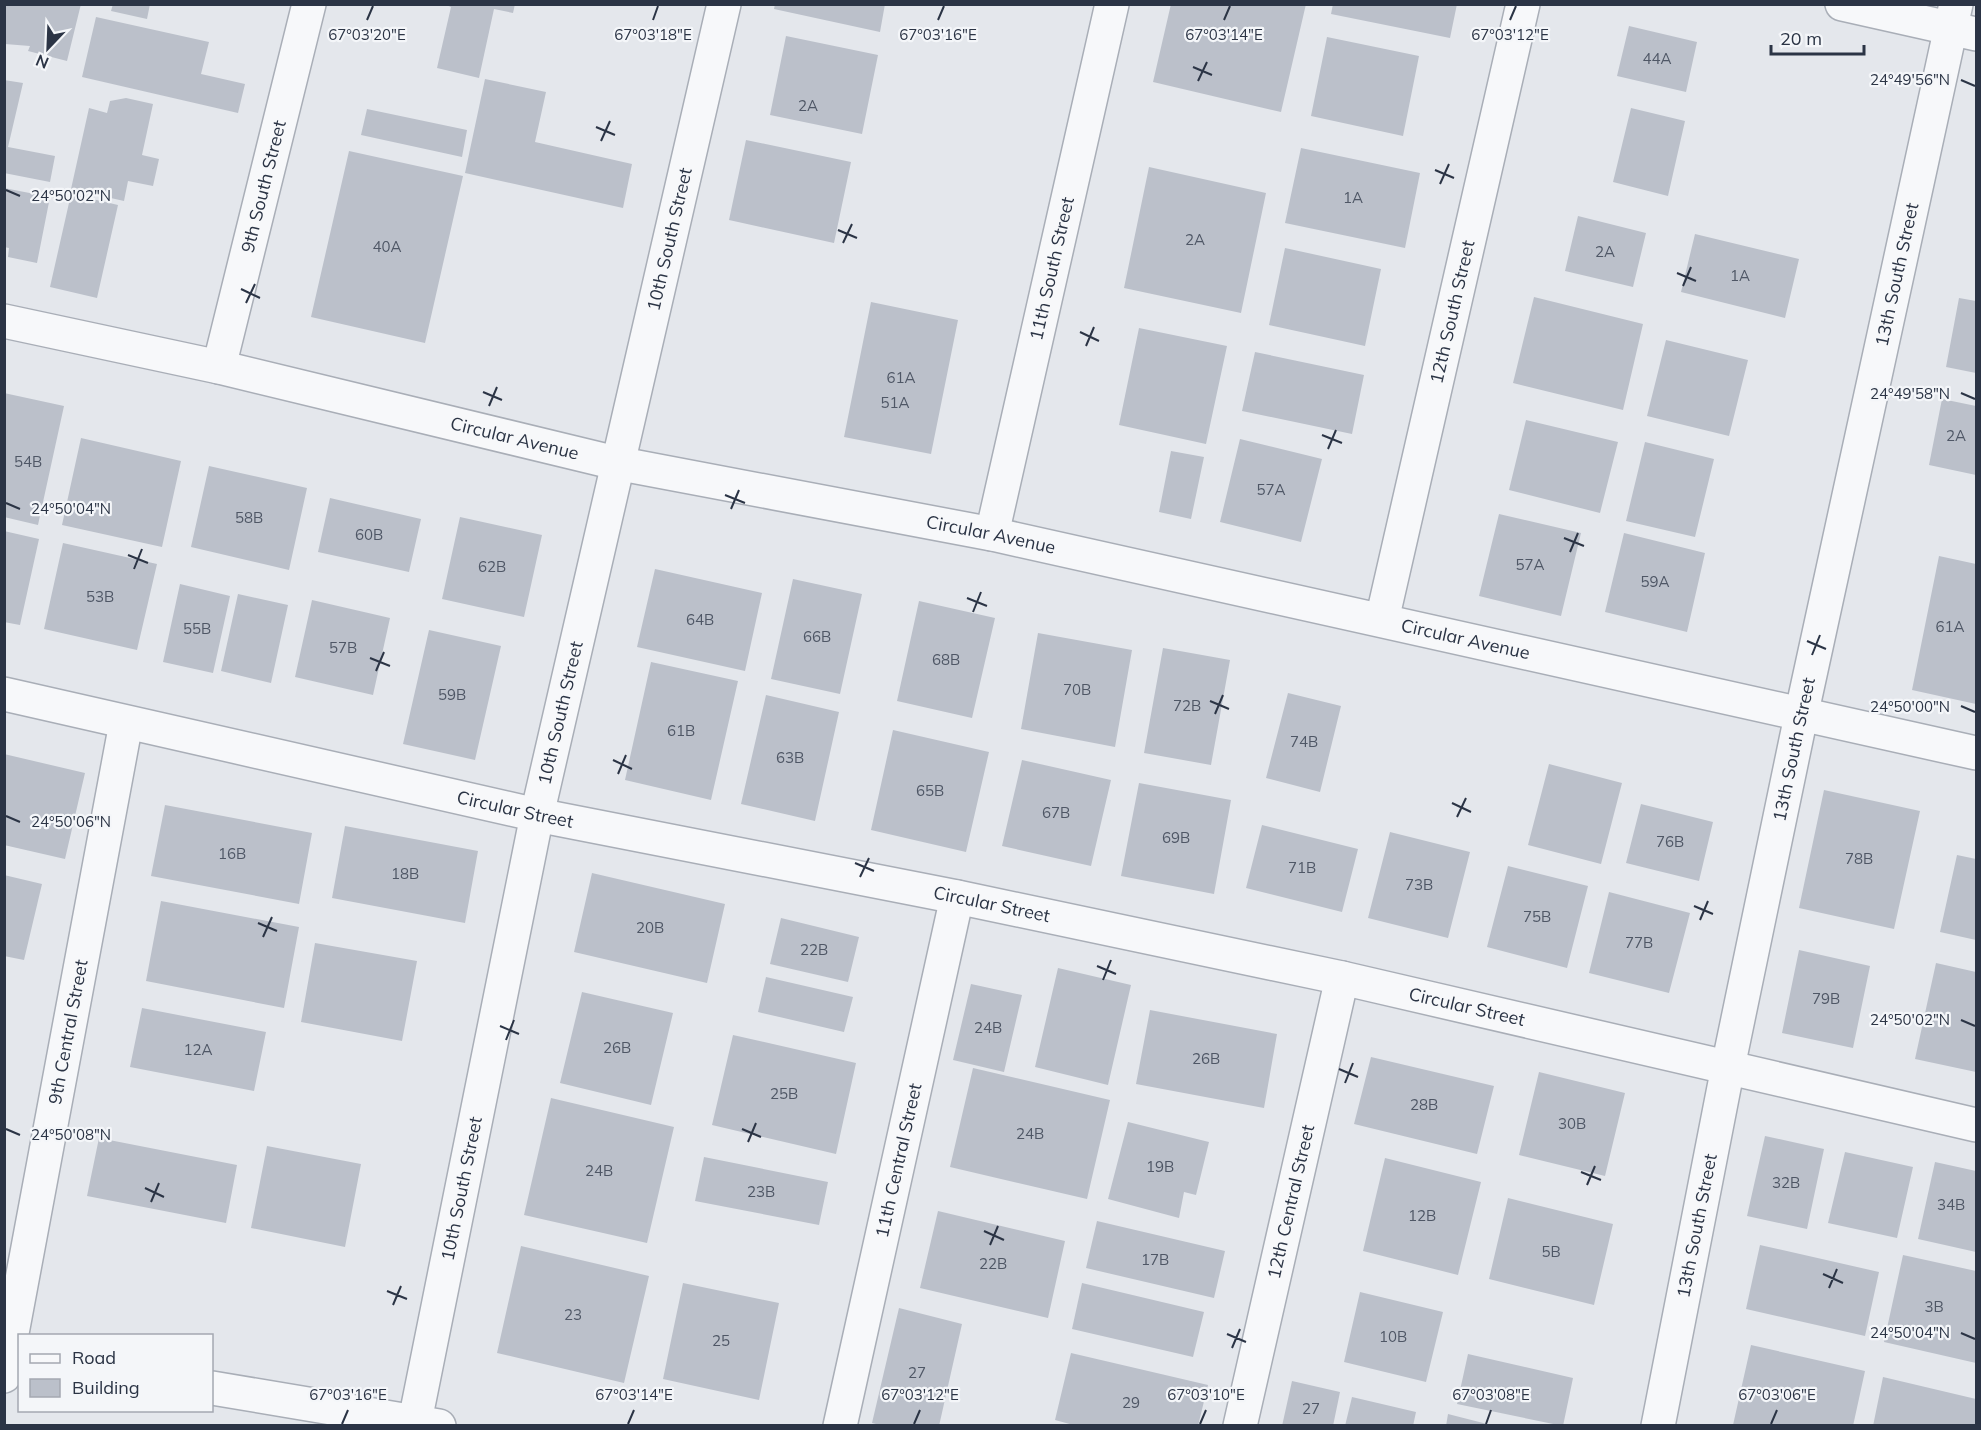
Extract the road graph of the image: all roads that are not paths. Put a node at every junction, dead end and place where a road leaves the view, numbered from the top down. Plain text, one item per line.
1 (309, 4) edge
2 (724, 4) edge
3 (1112, 4) edge
4 (1523, 4) edge
5 (1842, 4) edge
6 (1961, 23) edge
7 (4, 321) edge
8 (219, 367) junction
9 (616, 463) junction
10 (992, 534) junction
11 (1382, 620) junction
12 (4, 694) edge
13 (1801, 716) junction
14 (126, 723) junction
15 (1977, 753) edge
16 (537, 815) junction
17 (957, 897) junction
18 (1342, 978) junction
19 (1728, 1067) junction
20 (1977, 1125) edge
21 (9, 1360) edge
22 (213, 1388) edge
23 (423, 1424) edge
24 (840, 1425) edge
25 (1240, 1425) edge
26 (1658, 1425) edge

1 - 8 street, 9th South Street
2 - 9 street, 10th South Street
3 - 10 street, 11th South Street
4 - 11 street, 12th South Street
5 - 6 street
6 - 13 street, 13th South Street
7 - 8 street, Circular Avenue
8 - 9 street, Circular Avenue
9 - 10 street, Circular Avenue
9 - 16 street, 10th South Street
10 - 11 street, Circular Avenue
11 - 13 street, Circular Avenue
12 - 14 street, Circular Street
13 - 15 street, Circular Avenue
13 - 19 street, 13th South Street
14 - 16 street, Circular Street
14 - 21 street, 9th Central Street
16 - 17 street, Circular Street
16 - 23 street, 10th South Street
17 - 18 street, Circular Street
17 - 24 street, 11th Central Street
18 - 19 street, Circular Street
18 - 25 street, 12th Central Street
19 - 20 street, Circular Street
19 - 26 street, 13th South Street
22 - 23 street

